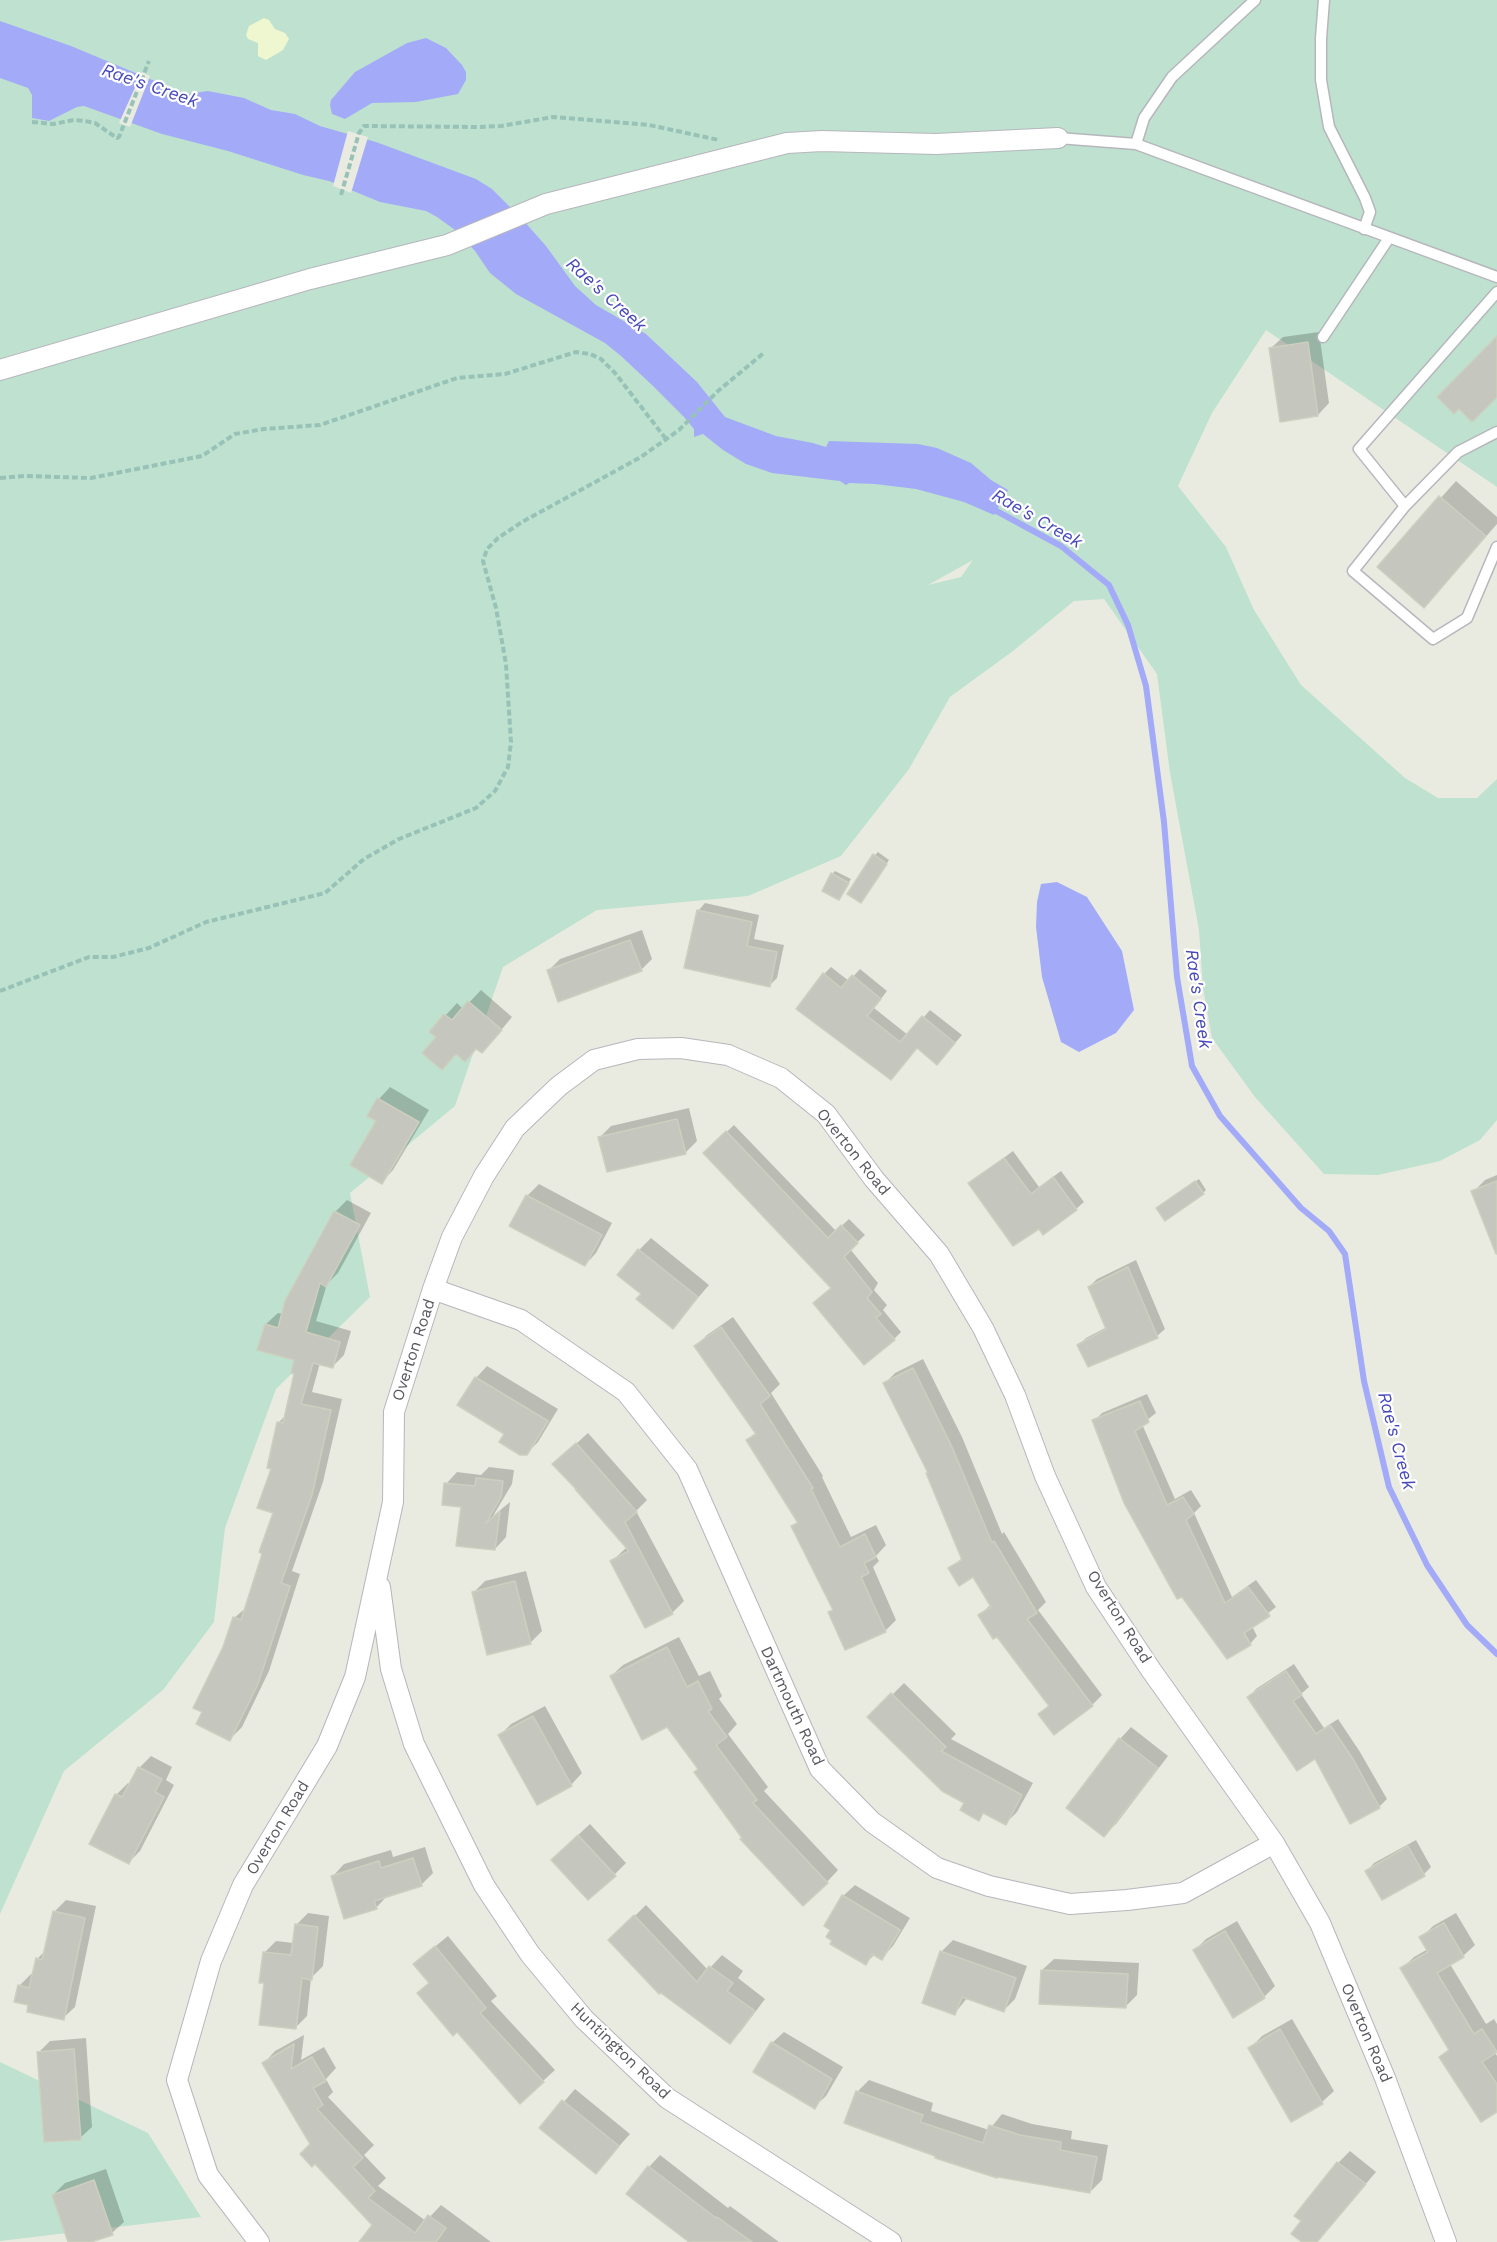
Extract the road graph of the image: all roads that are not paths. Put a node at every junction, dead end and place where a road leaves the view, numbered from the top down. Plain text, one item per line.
1 (1255, 0) edge
2 (1324, 0) edge
3 (1058, 138) joint
4 (1136, 144) junction
5 (1365, 229) junction
6 (1389, 238) junction
7 (1497, 277) edge
8 (1496, 295) edge
9 (1323, 337) dead end
10 (0, 370) edge
11 (1497, 432) edge
12 (1405, 506) junction
13 (1497, 547) edge
14 (433, 1289) junction
15 (378, 1573) junction
16 (1274, 1843) junction
17 (259, 2242) edge
18 (891, 2242) edge
19 (1446, 2242) edge

1 - 4 lane
2 - 5 lane
3 - 4 lane
3 - 10 street
4 - 5 lane
5 - 6 lane
6 - 7 lane
6 - 9 lane
8 - 12 lane
11 - 12 lane
12 - 13 lane
14 - 15 street, Overton Road
14 - 16 street, Dartmouth Road
14 - 16 street, Overton Road
15 - 17 street, Overton Road
15 - 18 street, Huntington Road
16 - 19 street, Overton Road

